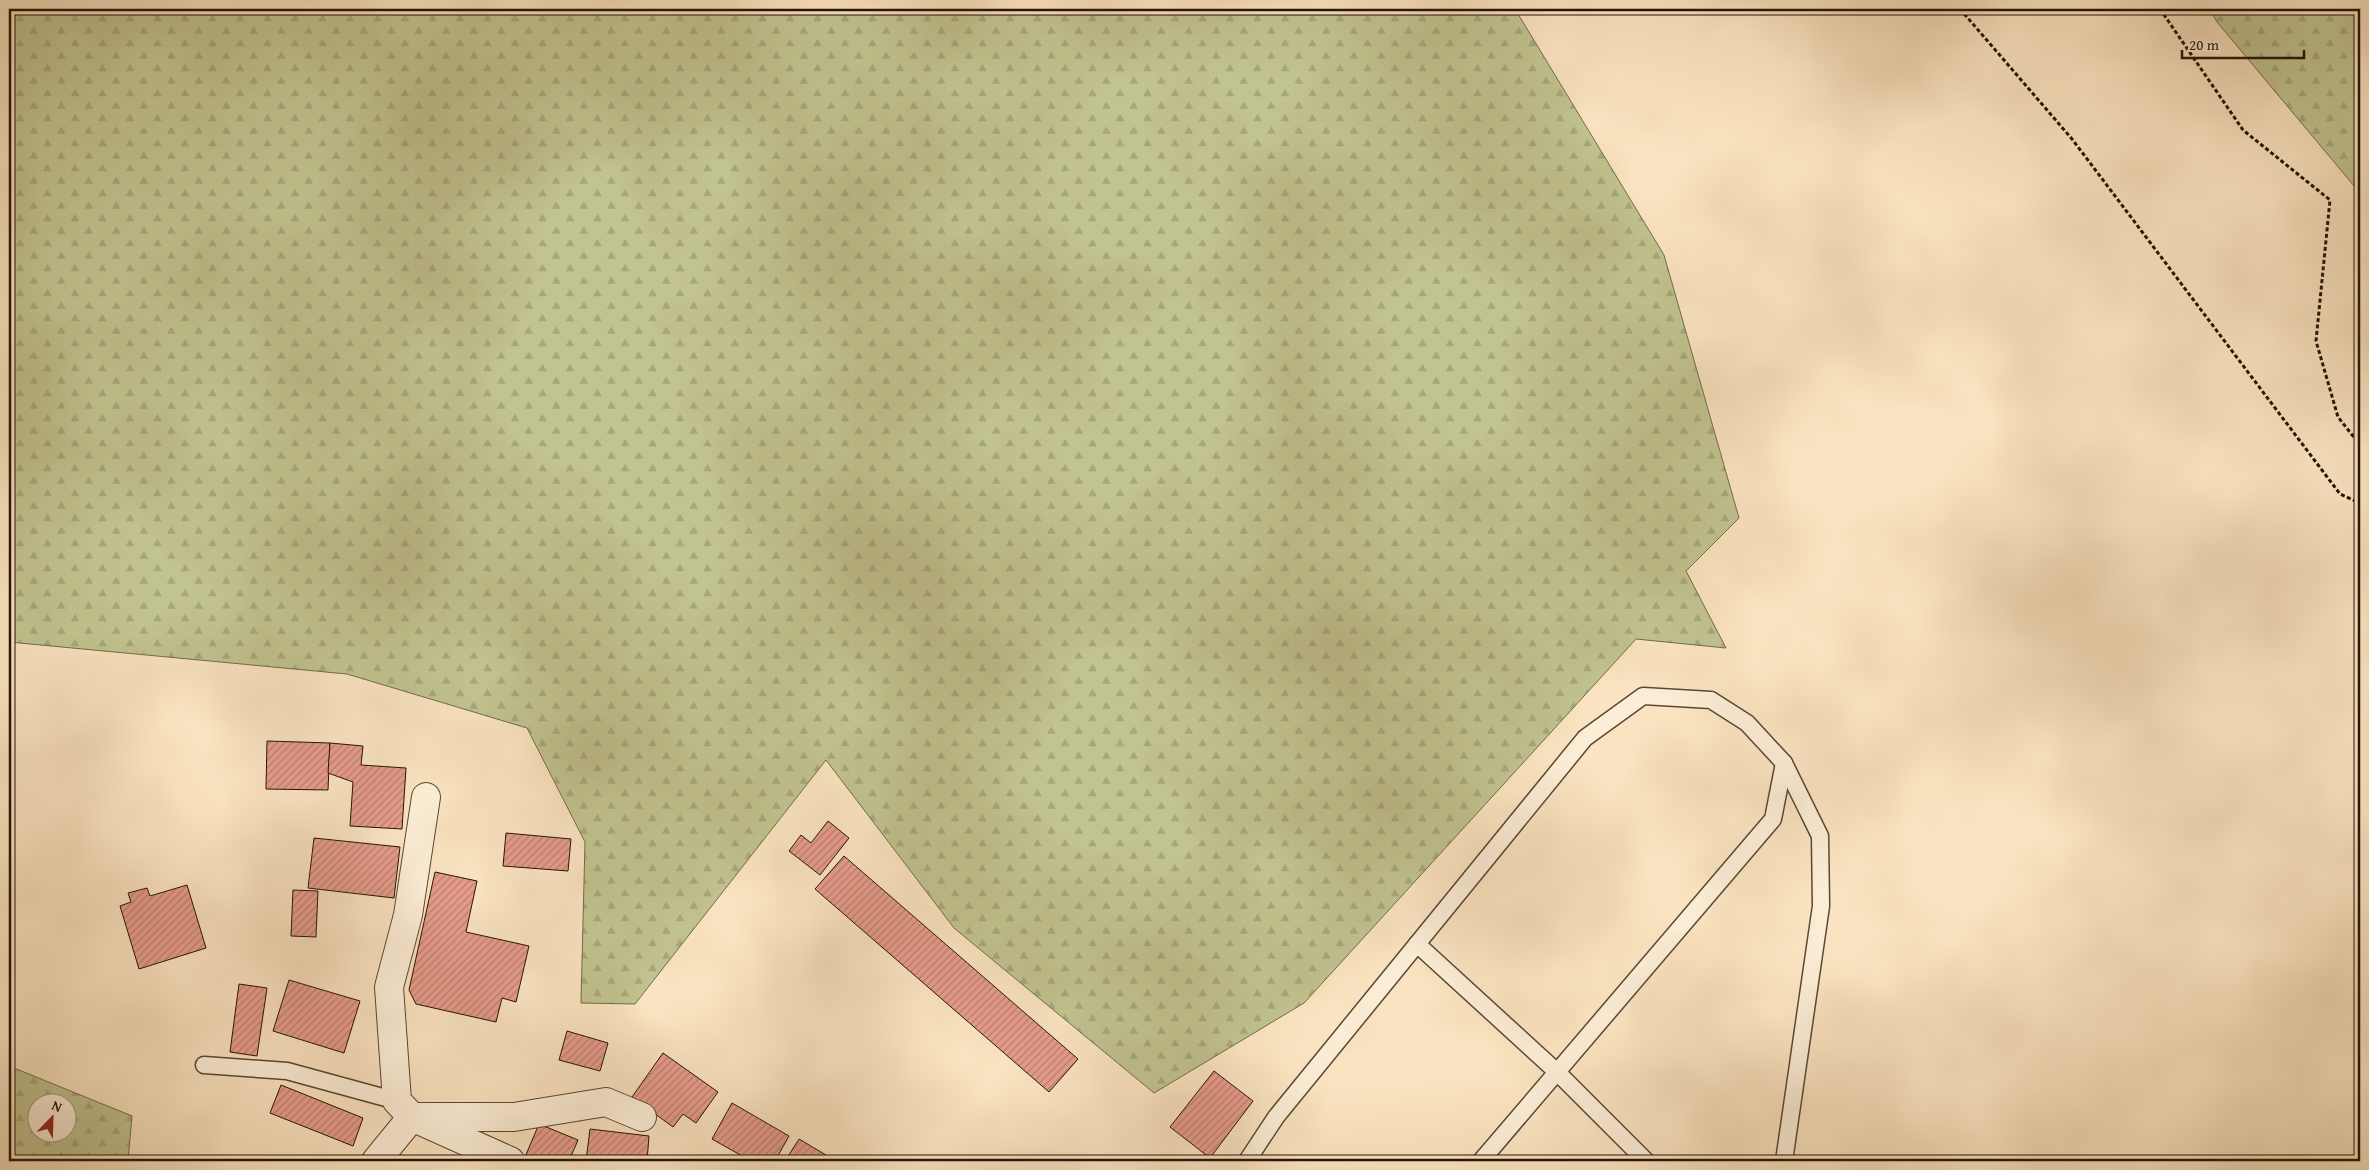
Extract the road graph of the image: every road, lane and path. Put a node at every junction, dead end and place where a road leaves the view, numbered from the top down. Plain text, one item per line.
1 (1960, 9) edge
2 (2160, 9) edge
3 (2360, 445) edge
4 (2360, 503) edge
5 (1784, 763) junction
6 (426, 797) dead end
7 (1417, 944) junction
8 (204, 1064) dead end
9 (1557, 1072) junction
10 (405, 1109) junction
11 (642, 1117) dead end
12 (376, 1161) edge
13 (510, 1161) edge
14 (1247, 1161) edge
15 (1481, 1161) edge
16 (1646, 1161) edge
17 (1784, 1161) edge

1 - 4 path
2 - 3 path
5 - 7 lane
5 - 9 lane
5 - 17 lane
6 - 10 street
7 - 9 lane
7 - 14 lane
8 - 10 lane
9 - 15 lane
9 - 16 lane
10 - 11 street
10 - 12 street
10 - 13 street

